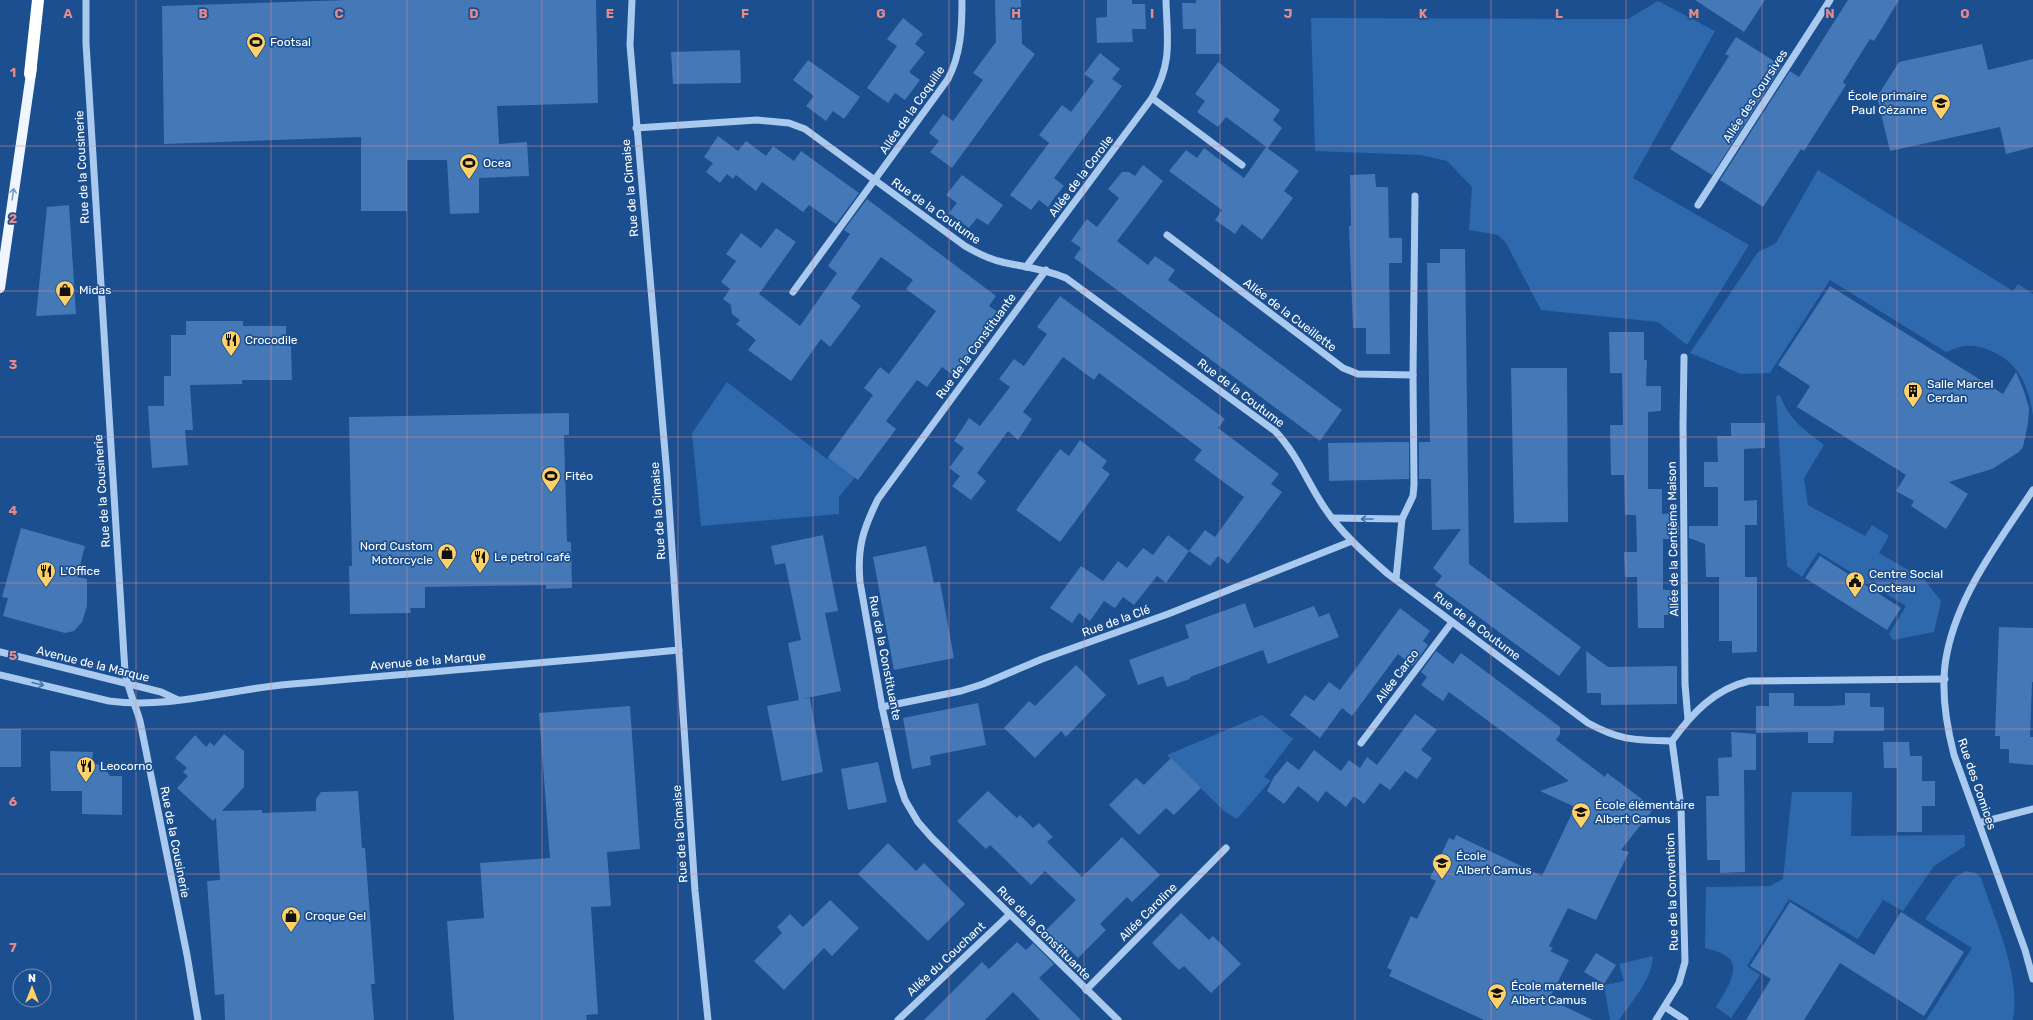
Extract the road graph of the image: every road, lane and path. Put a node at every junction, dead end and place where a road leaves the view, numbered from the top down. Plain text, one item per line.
1 (38, 0) edge
2 (43, 0) edge
3 (86, 0) edge
4 (632, 0) edge
5 (962, 0) edge
6 (1166, 0) edge
7 (1830, 0) edge
8 (30, 74) junction
9 (1152, 98) junction
10 (636, 128) junction
11 (1242, 165) dead end
12 (875, 182) junction
13 (1415, 196) dead end
14 (1698, 205) dead end
15 (1167, 235) dead end
16 (1026, 266) junction
17 (1046, 270) junction
18 (0, 288) edge
19 (793, 292) dead end
20 (1684, 357) dead end
21 (1413, 374) junction
22 (2033, 490) edge
23 (1332, 518) junction
24 (1402, 519) junction
25 (1352, 541) junction
26 (1396, 580) junction
27 (1452, 622) junction
28 (679, 650) junction
29 (0, 652) edge
30 (0, 674) edge
31 (1945, 679) junction
32 (127, 684) junction
33 (180, 701) junction
34 (135, 703) junction
35 (882, 707) junction
36 (1688, 720) junction
37 (1672, 741) junction
38 (1361, 743) dead end
39 (2033, 809) edge
40 (1979, 823) junction
41 (1226, 848) dead end
42 (1010, 915) junction
43 (2033, 980) edge
44 (1086, 990) junction
45 (1665, 1007) junction
46 (198, 1020) edge
47 (708, 1020) edge
48 (898, 1020) edge
49 (1118, 1020) edge
50 (1656, 1020) edge
51 (1685, 1020) edge

1 - 8 highway
2 - 8 main road
3 - 32 street, Rue de la Cousinerie
4 - 10 street, Rue de la Cimaise
5 - 12 street, Allée de la Coquille
6 - 9 street, Allée de la Corolle
7 - 14 street, Allée des Coursives
18 -> 8 main road
9 - 11 street
9 - 16 street, Allée de la Corolle
10 - 12 street, Rue de la Coutume
10 - 28 street, Rue de la Cimaise
12 - 16 street, Rue de la Coutume
12 - 19 street, Rue de la Coutume
13 - 21 street
15 - 21 street, Allée de la Cueillette
16 - 17 street, Rue de la Coutume
17 - 23 street, Rue de la Coutume
17 - 35 street, Rue de la Constituante
20 - 36 street, Allée de la Centième Maison
21 - 24 street
22 - 31 street, Rue des Comices
24 -> 23 street
23 - 25 street, Rue de la Coutume
24 - 26 street
25 - 26 street, Rue de la Coutume
25 - 35 street, Rue de la Clé
26 - 27 street, Rue de la Coutume
27 - 37 street, Rue de la Coutume
27 - 38 street, Allée Carco
28 - 33 street, Avenue de la Marque
28 - 47 street, Rue de la Cimaise
29 - 32 street, Avenue de la Marque
30 -> 34 street, Avenue de la Marque
31 - 36 street
31 - 40 street, Rue des Comices
32 - 33 street, Avenue de la Marque
32 - 34 street, Rue de la Cousinerie
33 - 34 street, Avenue de la Marque
34 - 46 street, Rue de la Cousinerie
35 - 42 street, Rue de la Constituante
36 - 37 street
37 - 45 street, Rue de la Convention
39 - 40 street
40 - 43 street, Rue des Comices
41 - 44 street, Allée Caroline
42 - 44 street, Rue de la Constituante
42 - 48 street, Allée du Couchant
44 - 49 street, Rue de la Constituante
45 - 50 street, Rue de la Convention
45 - 51 street

